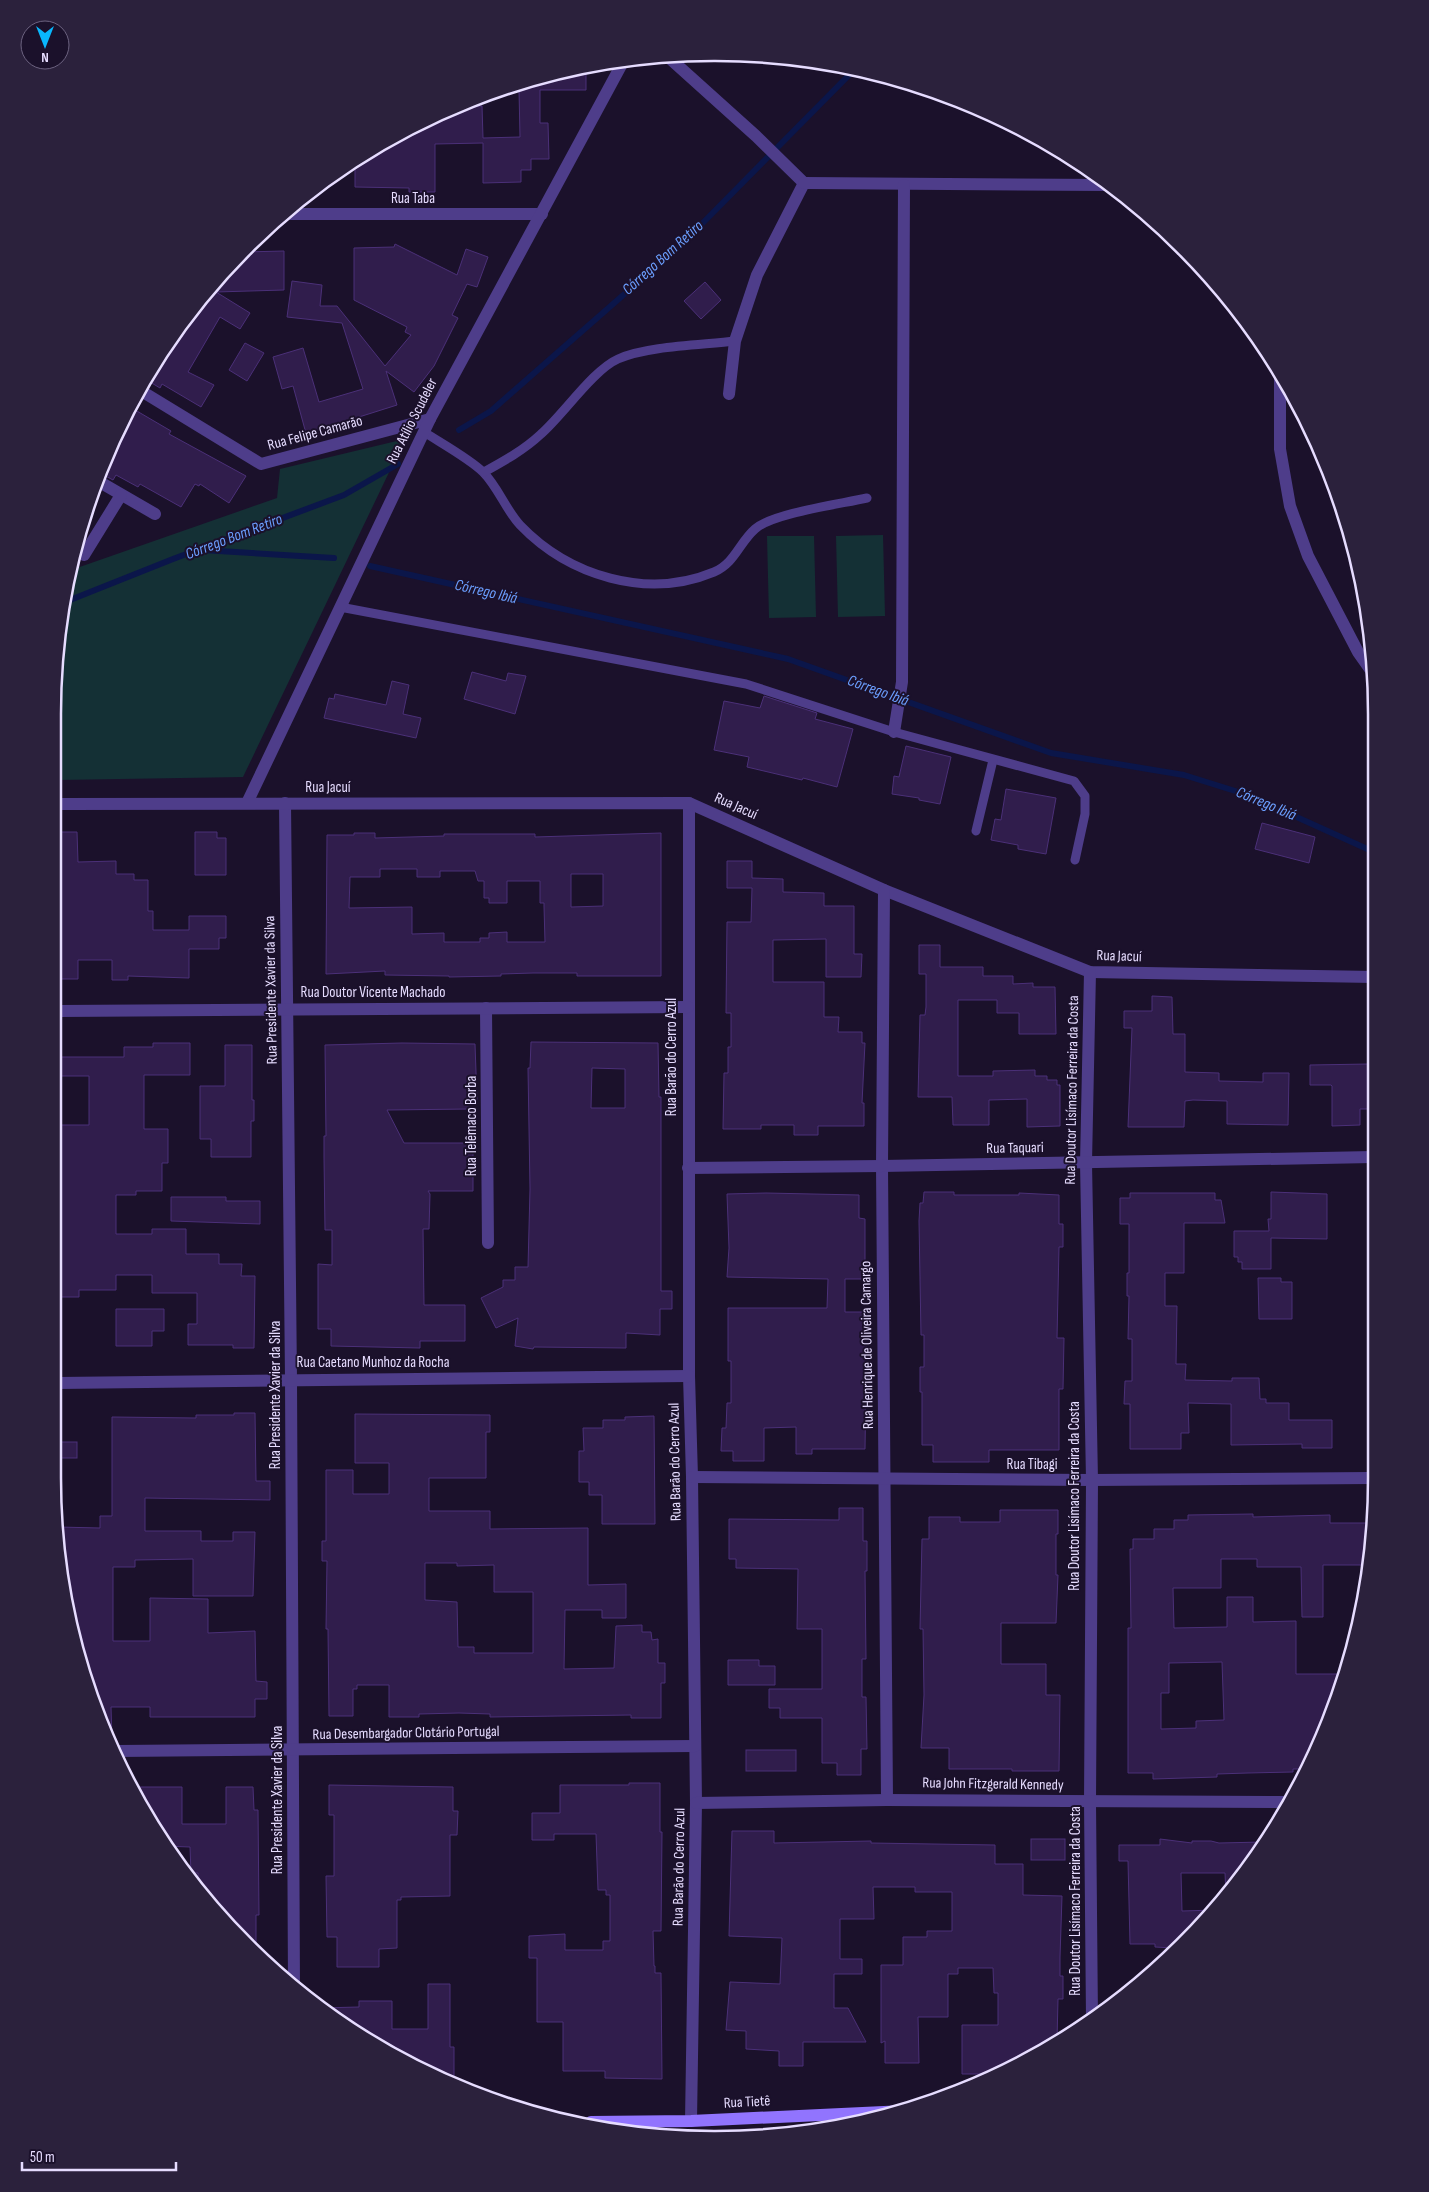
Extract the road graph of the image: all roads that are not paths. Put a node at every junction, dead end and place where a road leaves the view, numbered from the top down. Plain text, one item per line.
1 (675, 63) edge
2 (619, 69) edge
3 (804, 183) junction
4 (904, 185) junction
5 (1097, 185) edge
6 (295, 214) edge
7 (542, 214) junction
8 (735, 341) junction
9 (1280, 388) edge
10 (146, 394) edge
11 (729, 394) dead end
12 (430, 419) junction
13 (424, 432) junction
14 (484, 472) junction
15 (104, 484) edge
16 (121, 495) junction
17 (867, 498) dead end
18 (155, 514) dead end
19 (84, 554) dead end
20 (340, 607) junction
21 (1365, 662) edge
22 (894, 732) junction
23 (993, 760) junction
24 (247, 803) junction
25 (285, 803) junction
26 (688, 803) junction
27 (61, 804) edge
28 (976, 831) dead end
29 (1075, 860) dead end
30 (884, 890) junction
31 (1090, 972) junction
32 (1368, 977) edge
33 (688, 1007) junction
34 (288, 1008) junction
35 (486, 1008) junction
36 (61, 1011) edge
37 (1368, 1157) edge
38 (1086, 1163) junction
39 (882, 1166) junction
40 (688, 1168) junction
41 (488, 1243) dead end
42 (688, 1376) junction
43 (291, 1379) junction
44 (61, 1382) edge
45 (692, 1477) junction
46 (1368, 1478) edge
47 (885, 1479) junction
48 (1092, 1480) junction
49 (695, 1746) junction
50 (293, 1750) junction
51 (122, 1751) edge
52 (887, 1800) junction
53 (1090, 1802) junction
54 (1281, 1802) edge
55 (696, 1803) junction
56 (294, 1977) edge
57 (1092, 2010) edge
58 (868, 2112) edge
59 (691, 2121) junction
60 (610, 2122) edge

1 - 3 street
2 - 7 street, Rua Atílio Scudeler
3 - 4 street
3 - 8 street
4 - 5 street
4 - 22 street
6 - 7 street, Rua Taba
7 - 12 street, Rua Atílio Scudeler
8 - 11 street
8 - 14 lane
9 - 21 street
10 - 12 street, Rua Felipe Camarão
12 - 13 street, Rua Atílio Scudeler
13 - 14 lane
13 - 20 street, Rua Atílio Scudeler
14 - 17 lane
15 - 16 street
16 - 18 street
16 - 19 street
20 - 22 lane
20 - 24 street, Rua Atílio Scudeler
22 - 23 lane
23 - 28 lane
23 - 29 lane
24 - 25 street, Rua Jacuí
24 - 27 street, Rua Jacuí
25 - 26 street, Rua Jacuí
25 - 34 street, Rua Presidente Xavier da Silva
26 - 30 street, Rua Jacuí
26 - 33 street, Rua Barão do Cerro Azul
30 - 31 street, Rua Jacuí
30 - 39 street, Rua Henrique de Oliveira Camargo
31 - 32 street, Rua Jacuí
31 - 38 street, Rua Doutor Lisímaco Ferreira da Costa
33 - 35 street, Rua Doutor Vicente Machado
33 - 40 street, Rua Barão do Cerro Azul
34 - 35 street, Rua Doutor Vicente Machado
34 - 36 street, Rua Doutor Vicente Machado
34 - 43 street, Rua Presidente Xavier da Silva
35 - 41 street, Rua Telêmaco Borba
37 - 38 street, Rua Taquari
38 - 39 street, Rua Taquari
38 - 48 street, Rua Doutor Lisímaco Ferreira da Costa
39 - 40 street, Rua Taquari
39 - 47 street, Rua Henrique de Oliveira Camargo
40 - 42 street, Rua Barão do Cerro Azul
42 - 43 street, Rua Caetano Munhoz da Rocha
42 - 45 street, Rua Barão do Cerro Azul
43 - 44 street, Rua Caetano Munhoz da Rocha
43 - 50 street, Rua Presidente Xavier da Silva
45 - 47 street, Rua Tibagi
45 - 49 street, Rua Barão do Cerro Azul
46 - 48 street, Rua Tibagi
47 - 48 street, Rua Tibagi
47 - 52 street, Rua Henrique de Oliveira Camargo
48 - 53 street, Rua Doutor Lisímaco Ferreira da Costa
49 - 50 street, Rua Desembargador Clotário Portugal
49 - 55 street, Rua Barão do Cerro Azul
50 - 51 street, Rua Desembargador Clotário Portugal
50 - 56 street, Rua Presidente Xavier da Silva
52 - 53 street, Rua John Fitzgerald Kennedy
52 - 55 street, Rua John Fitzgerald Kennedy
53 - 54 street, Rua John Fitzgerald Kennedy
53 - 57 street, Rua Doutor Lisímaco Ferreira da Costa
55 - 59 street, Rua Barão do Cerro Azul
58 - 59 street, Rua Tietê
59 - 60 street, Rua Tietê

